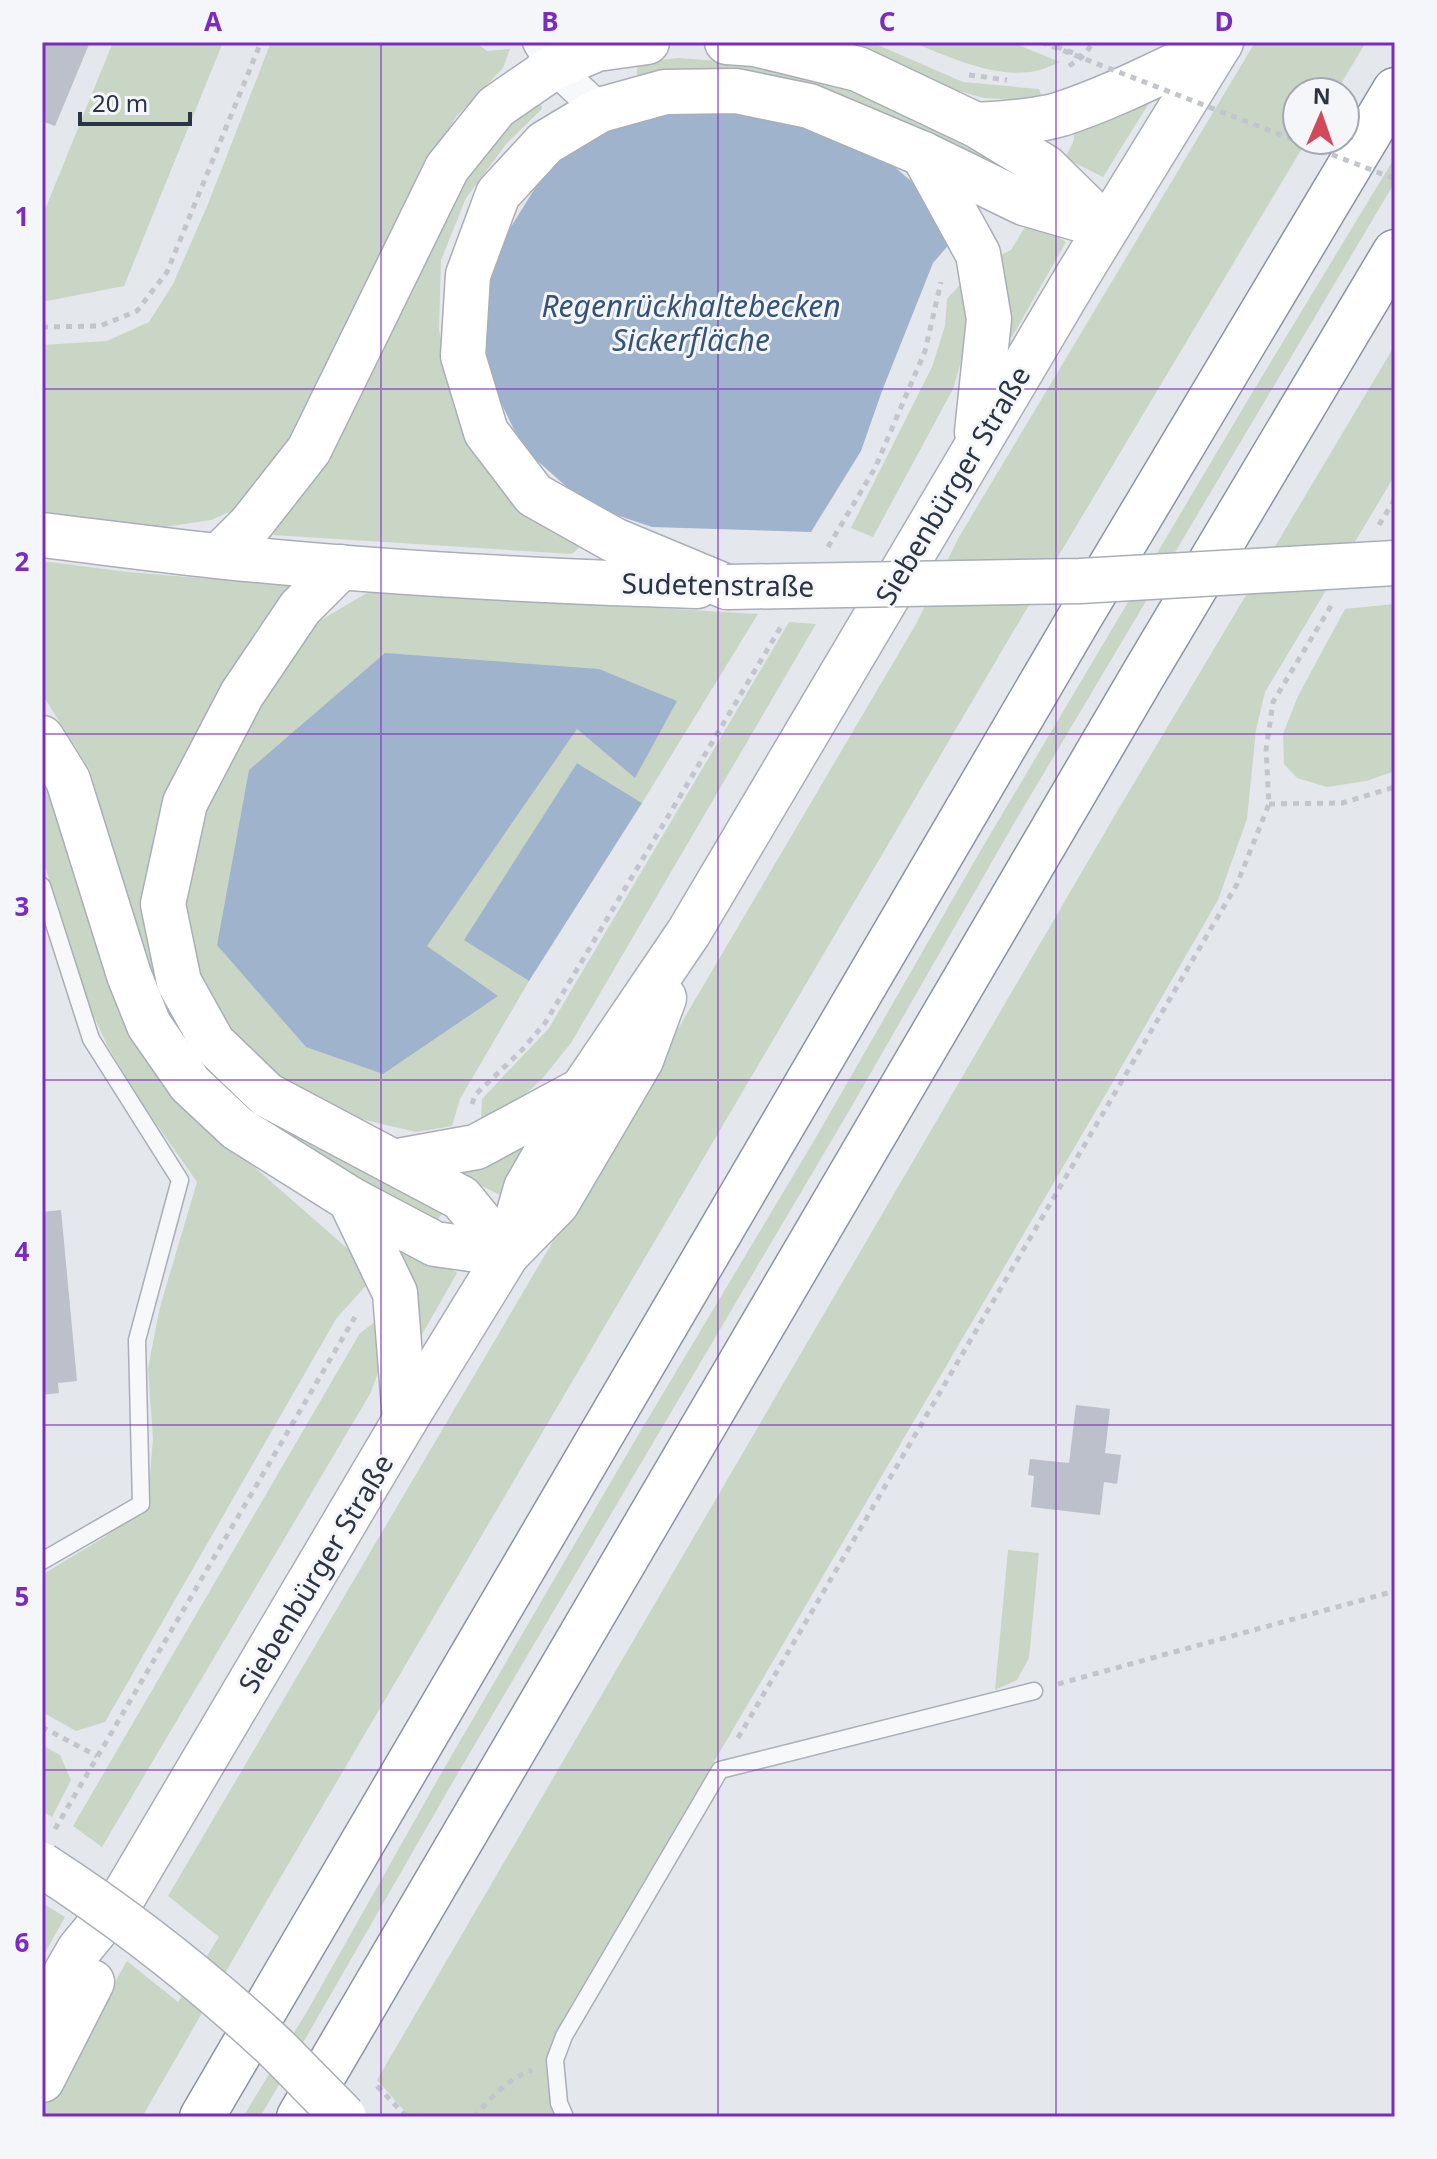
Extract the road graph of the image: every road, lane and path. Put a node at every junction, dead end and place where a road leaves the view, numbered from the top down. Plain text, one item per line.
1 (261, 42) edge
2 (647, 42) edge
3 (727, 42) edge
4 (1043, 42) edge
5 (1094, 42) edge
6 (1220, 43) edge
7 (595, 45) edge
8 (546, 55) edge
9 (1082, 57) junction
10 (1063, 70) dead end
11 (965, 75) dead end
12 (1016, 81) dead end
13 (1395, 90) edge
14 (600, 110) junction
15 (976, 125) junction
16 (923, 154) junction
17 (1395, 179) edge
18 (1107, 227) junction
19 (1395, 252) edge
20 (978, 254) junction
21 (42, 327) edge
22 (975, 446) junction
23 (1395, 499) edge
24 (42, 535) edge
25 (1387, 545) edge
26 (826, 549) dead end
27 (219, 556) junction
28 (341, 567) junction
29 (727, 587) junction
30 (1338, 594) dead end
31 (786, 617) dead end
32 (42, 738) edge
33 (1395, 787) edge
34 (1269, 804) junction
35 (42, 886) edge
36 (689, 932) junction
37 (582, 1090) junction
38 (476, 1147) junction
39 (393, 1162) junction
40 (350, 1199) junction
41 (507, 1254) junction
42 (395, 1293) junction
43 (405, 1420) junction
44 (42, 1561) edge
45 (1395, 1591) edge
46 (1034, 1691) joint
47 (42, 1727) edge
48 (97, 1756) junction
49 (720, 1770) junction
50 (46, 1852) edge
51 (125, 1894) junction
52 (42, 2014) edge
53 (555, 2060) junction
54 (42, 2080) edge
55 (377, 2086) dead end
56 (202, 2117) edge
57 (299, 2117) edge
58 (344, 2117) edge
59 (407, 2117) edge
60 (474, 2117) edge
61 (565, 2117) edge

1 - 21 path
2 - 7 main road
3 - 15 main road
4 - 9 path
4 - 17 path, bridge
5 - 9 path
6 - 15 main road
6 - 18 main road, Siebenbürger Straße
7 - 8 main road
7 - 14 street
8 - 14 street
8 - 27 main road
9 - 10 path
11 - 12 path
13 - 56 main road
14 - 16 main road
14 - 29 main road
15 - 18 main road
16 - 18 main road
16 - 20 main road
18 - 22 main road, Siebenbürger Straße
19 - 57 main road
20 - 22 main road
20 - 26 path
22 - 36 main road, Siebenbürger Straße
23 - 25 path
24 - 27 main road, Sudetenstraße
25 - 29 main road, Sudetenstraße, bridge
27 - 28 main road, Sudetenstraße
28 - 29 main road, Sudetenstraße
28 - 39 main road
30 - 34 path
31 - 38 path
32 - 40 main road
33 - 34 path
34 - 49 path
35 - 44 lane
36 - 37 main road, Siebenbürger Straße
36 - 41 main road, Siebenbürger Straße
37 - 38 main road
37 - 41 main road, Siebenbürger Straße
38 - 39 main road
39 - 41 main road
40 - 41 main road
40 - 42 main road
41 - 43 main road, Siebenbürger Straße
42 - 43 main road
42 - 48 path
43 - 51 main road, Siebenbürger Straße
45 - 46 path
46 - 49 lane
47 - 48 path
48 - 50 path
49 - 53 lane
50 - 58 main road, bridge
51 - 52 main road, Siebenbürger Straße
51 - 54 main road, Siebenbürger Straße
53 - 60 path
53 - 61 lane
55 - 59 path

